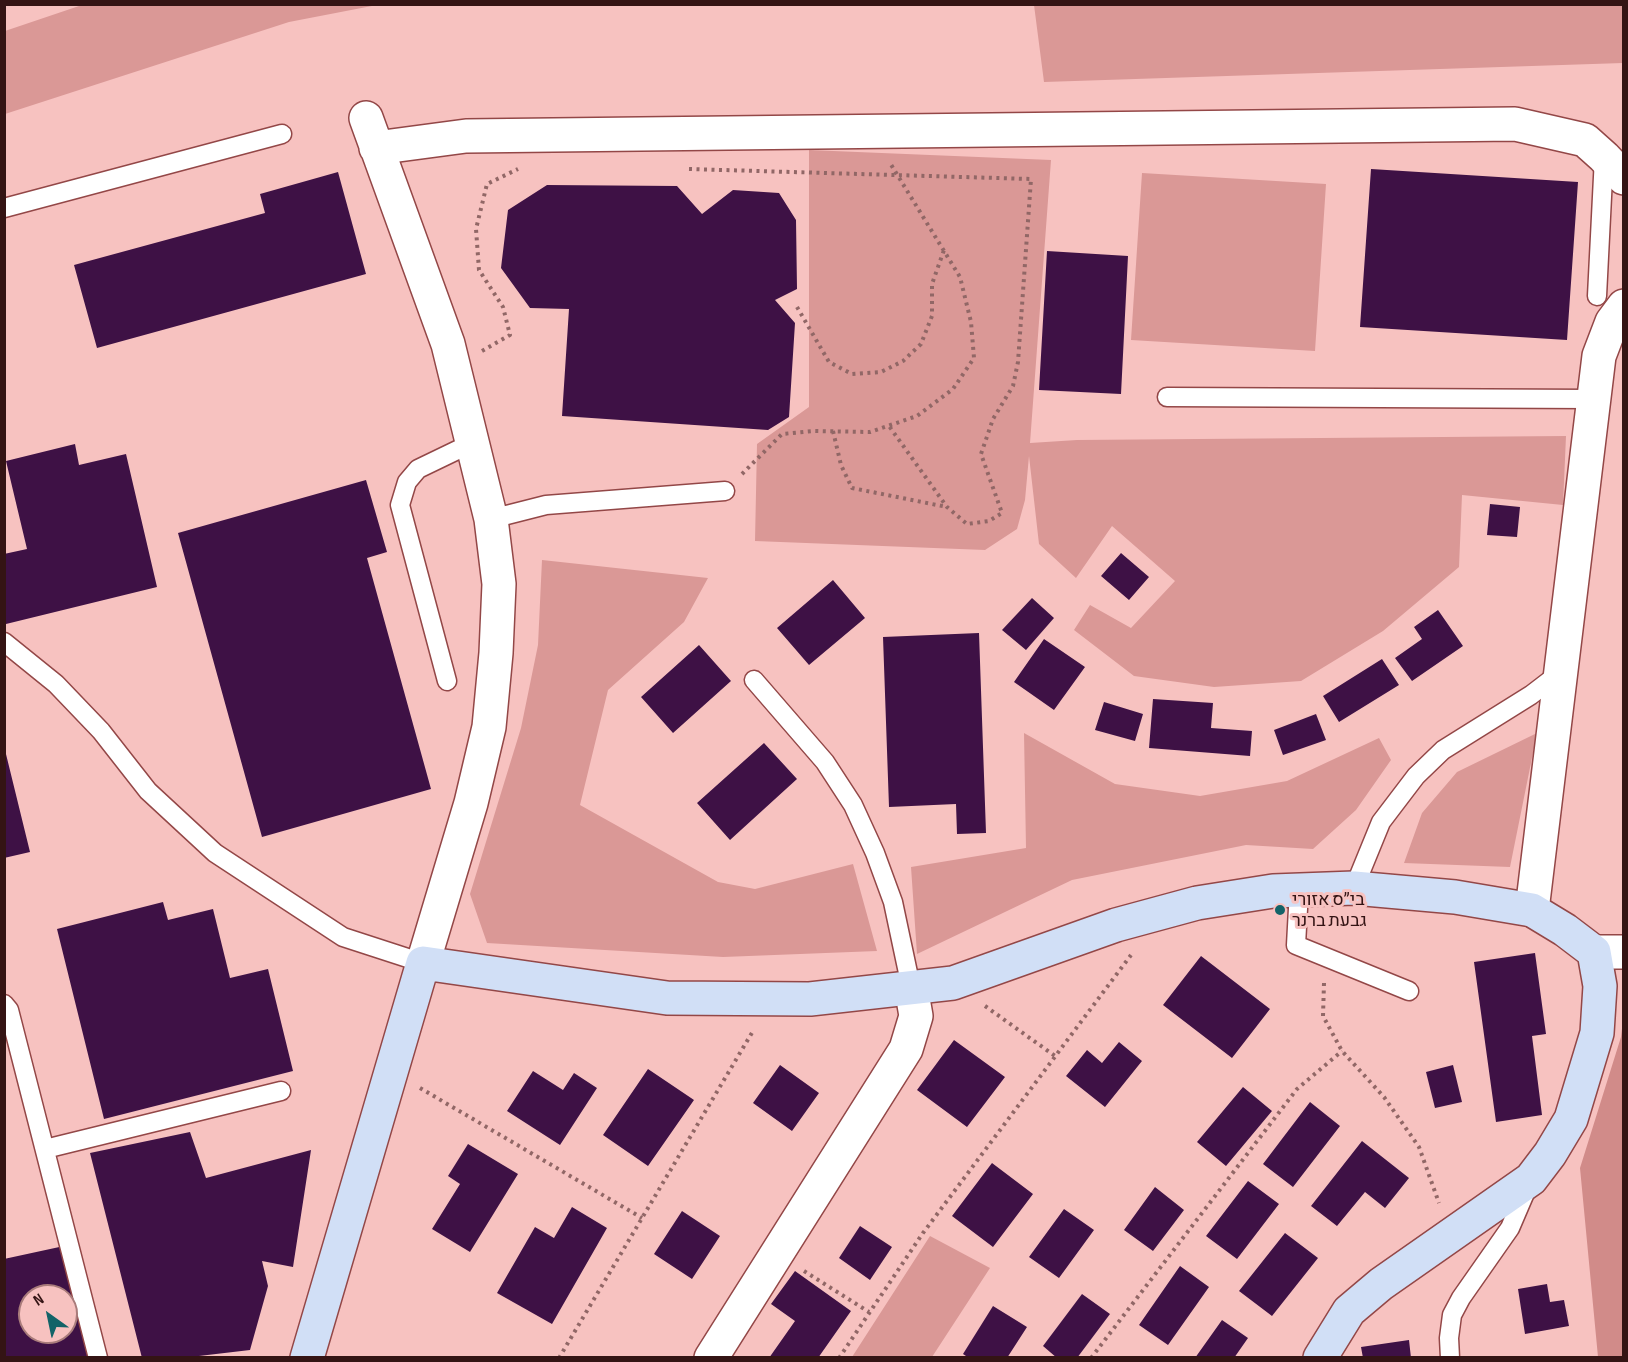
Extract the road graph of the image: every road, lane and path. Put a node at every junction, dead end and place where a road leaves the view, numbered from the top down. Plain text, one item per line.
1 (871, 131) junction
2 (282, 134) dead end
3 (1614, 167) edge
4 (520, 169) dead end
5 (685, 169) dead end
6 (899, 176) junction
7 (4, 208) edge
8 (944, 250) junction
9 (1610, 301) edge
10 (797, 307) dead end
11 (454, 367) junction
12 (1167, 397) dead end
13 (1593, 399) junction
14 (889, 426) junction
15 (833, 431) junction
16 (474, 442) junction
17 (725, 490) joint
18 (947, 507) junction
19 (491, 519) junction
20 (4, 642) edge
21 (1561, 672) junction
22 (754, 680) dead end
23 (447, 681) dead end
24 (1354, 888) junction
25 (1299, 890) junction
26 (1532, 910) junction
27 (1163, 912) junction
28 (1609, 952) edge
29 (1325, 956) junction
30 (423, 963) junction
31 (953, 983) junction
32 (911, 987) junction
33 (1409, 991) dead end
34 (772, 999) junction
35 (4, 1004) edge
36 (1342, 1051) junction
37 (1055, 1056) junction
38 (391, 1071) junction
39 (281, 1091) dead end
40 (45, 1149) junction
41 (1531, 1179) junction
42 (642, 1218) junction
43 (1450, 1235) junction
44 (777, 1253) junction
45 (869, 1312) junction
46 (98, 1358) edge
47 (307, 1358) edge
48 (559, 1358) edge
49 (711, 1358) edge
50 (839, 1358) edge
51 (1091, 1358) edge
52 (1320, 1358) edge
53 (1450, 1358) edge

1 - 3 street
1 - 6 path
1 - 11 street
2 - 7 lane
3 - 9 lane
4 - 11 path
5 - 6 path
6 - 8 path
6 - 18 path
8 - 10 path
8 - 14 path
9 - 13 street
11 - 16 street
12 - 13 lane
13 - 21 street
14 - 15 path
14 - 18 path
15 - 17 path
15 - 18 path
16 - 19 street
16 - 23 lane
17 - 19 lane
19 - 30 street
20 - 30 lane
21 - 24 lane
21 - 26 street
22 - 32 lane
24 - 25 street
24 - 26 street
25 - 27 street
25 - 29 lane
26 - 28 street
27 - 31 street
27 - 37 path
28 - 41 street
29 - 33 lane
29 - 36 path
30 - 34 street
30 - 38 street
31 - 32 street
31 - 37 path
32 - 34 street
32 - 44 street
34 - 42 path
35 - 40 lane
36 - 43 path
36 - 51 path
37 - 45 path
38 - 42 path
38 - 47 street
39 - 40 lane
40 - 46 lane
41 - 43 street
41 - 53 lane
42 - 48 path
43 - 52 street
44 - 45 path
44 - 49 street
45 - 50 path

